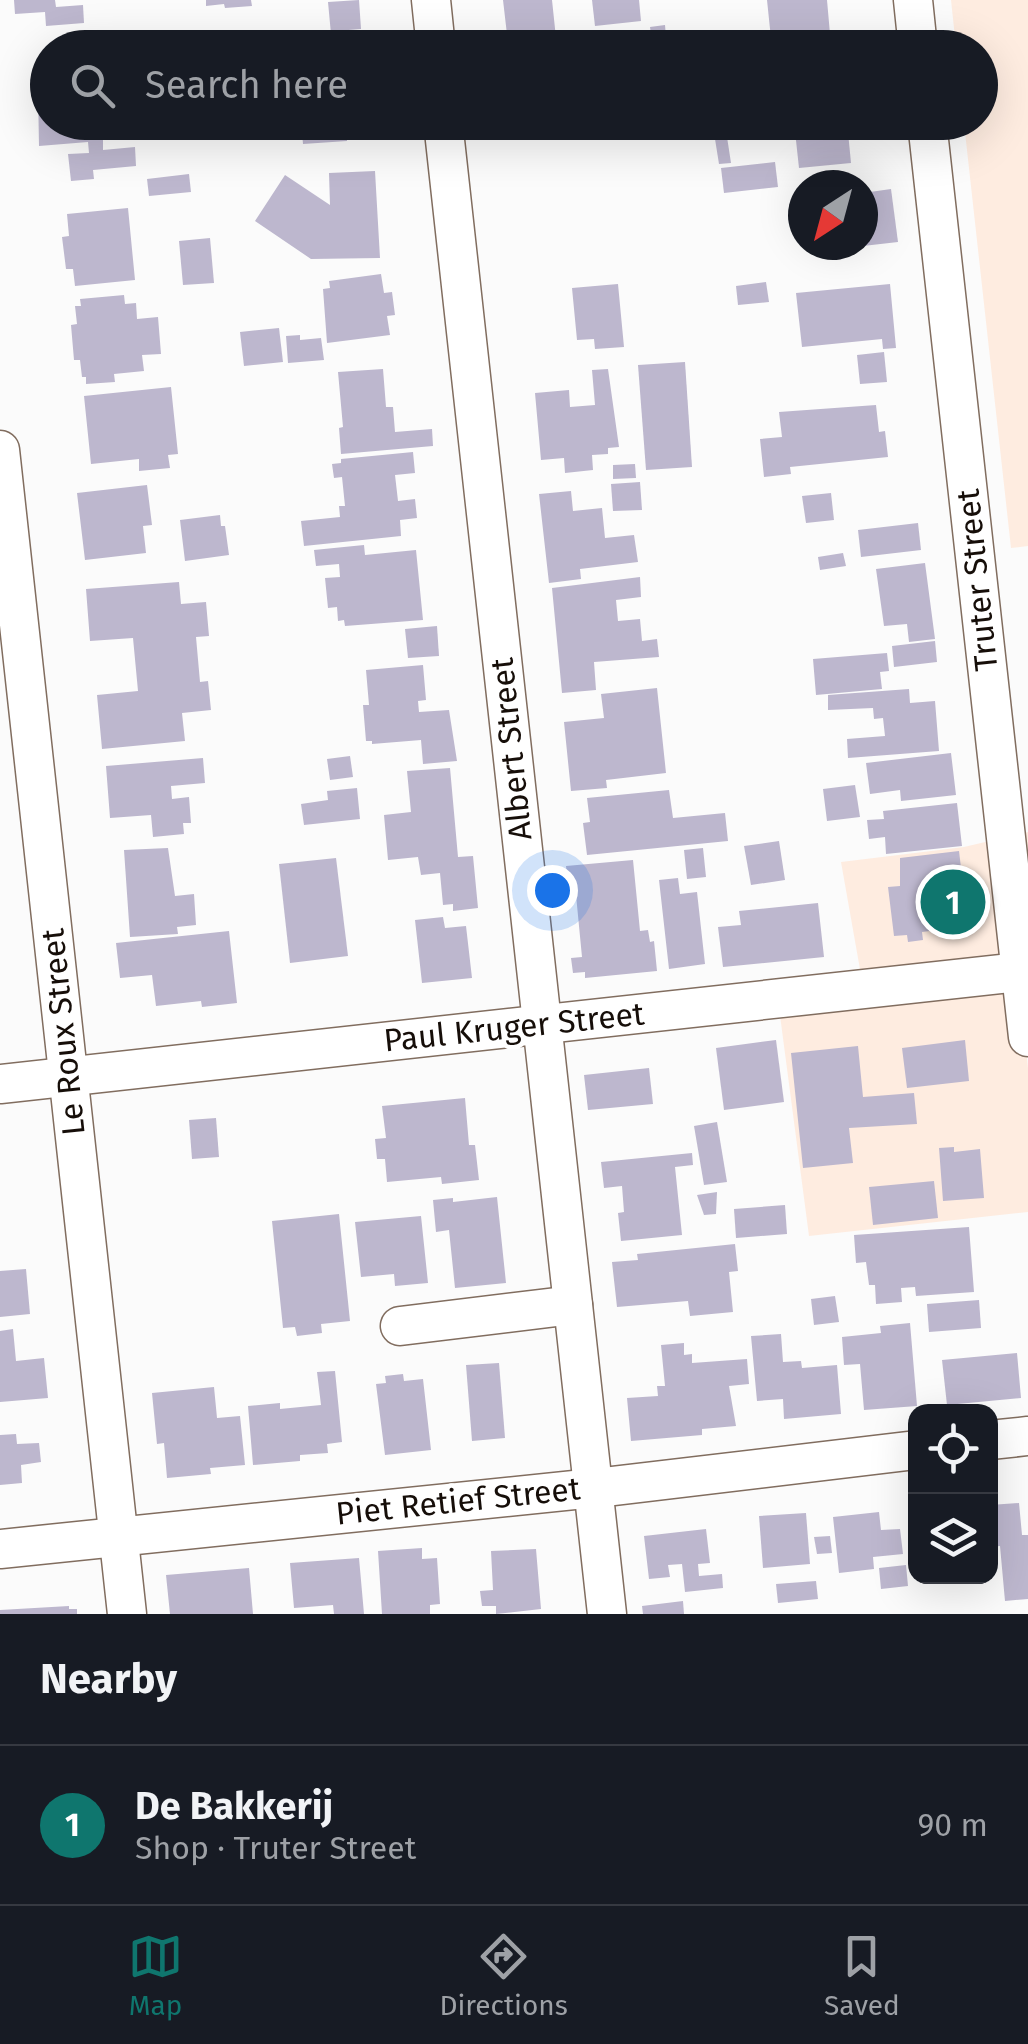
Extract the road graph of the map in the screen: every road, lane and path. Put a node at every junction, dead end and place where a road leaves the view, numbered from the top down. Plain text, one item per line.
1 (430, 0) edge
2 (913, 0) edge
3 (434, 30) edge
4 (916, 30) edge
5 (446, 140) edge
6 (929, 140) edge
7 (0, 450) edge
8 (1024, 972) edge
9 (540, 1024) junction
10 (1028, 1037) edge
11 (68, 1077) junction
12 (0, 1084) edge
13 (573, 1305) junction
14 (400, 1326) dead end
15 (1028, 1436) edge
16 (998, 1439) edge
17 (908, 1451) edge
18 (592, 1487) junction
19 (118, 1536) junction
20 (0, 1549) edge
21 (128, 1614) edge
22 (606, 1614) edge

1 - 3 street
2 - 4 street
5 - 9 street, Albert Street
6 - 8 street, Truter Street
7 - 11 street, Le Roux Street
8 - 9 street, Paul Kruger Street
8 - 10 street, Truter Street
9 - 11 street, Paul Kruger Street
9 - 13 street, Albert Street
11 - 12 street, Paul Kruger Street
11 - 19 street, Le Roux Street
13 - 14 street
13 - 18 street, Albert Street
15 - 16 street
17 - 18 street, Piet Retief Street
18 - 19 street, Piet Retief Street
18 - 22 street, Albert Street
19 - 20 street, Piet Retief Street
19 - 21 street, Le Roux Street

